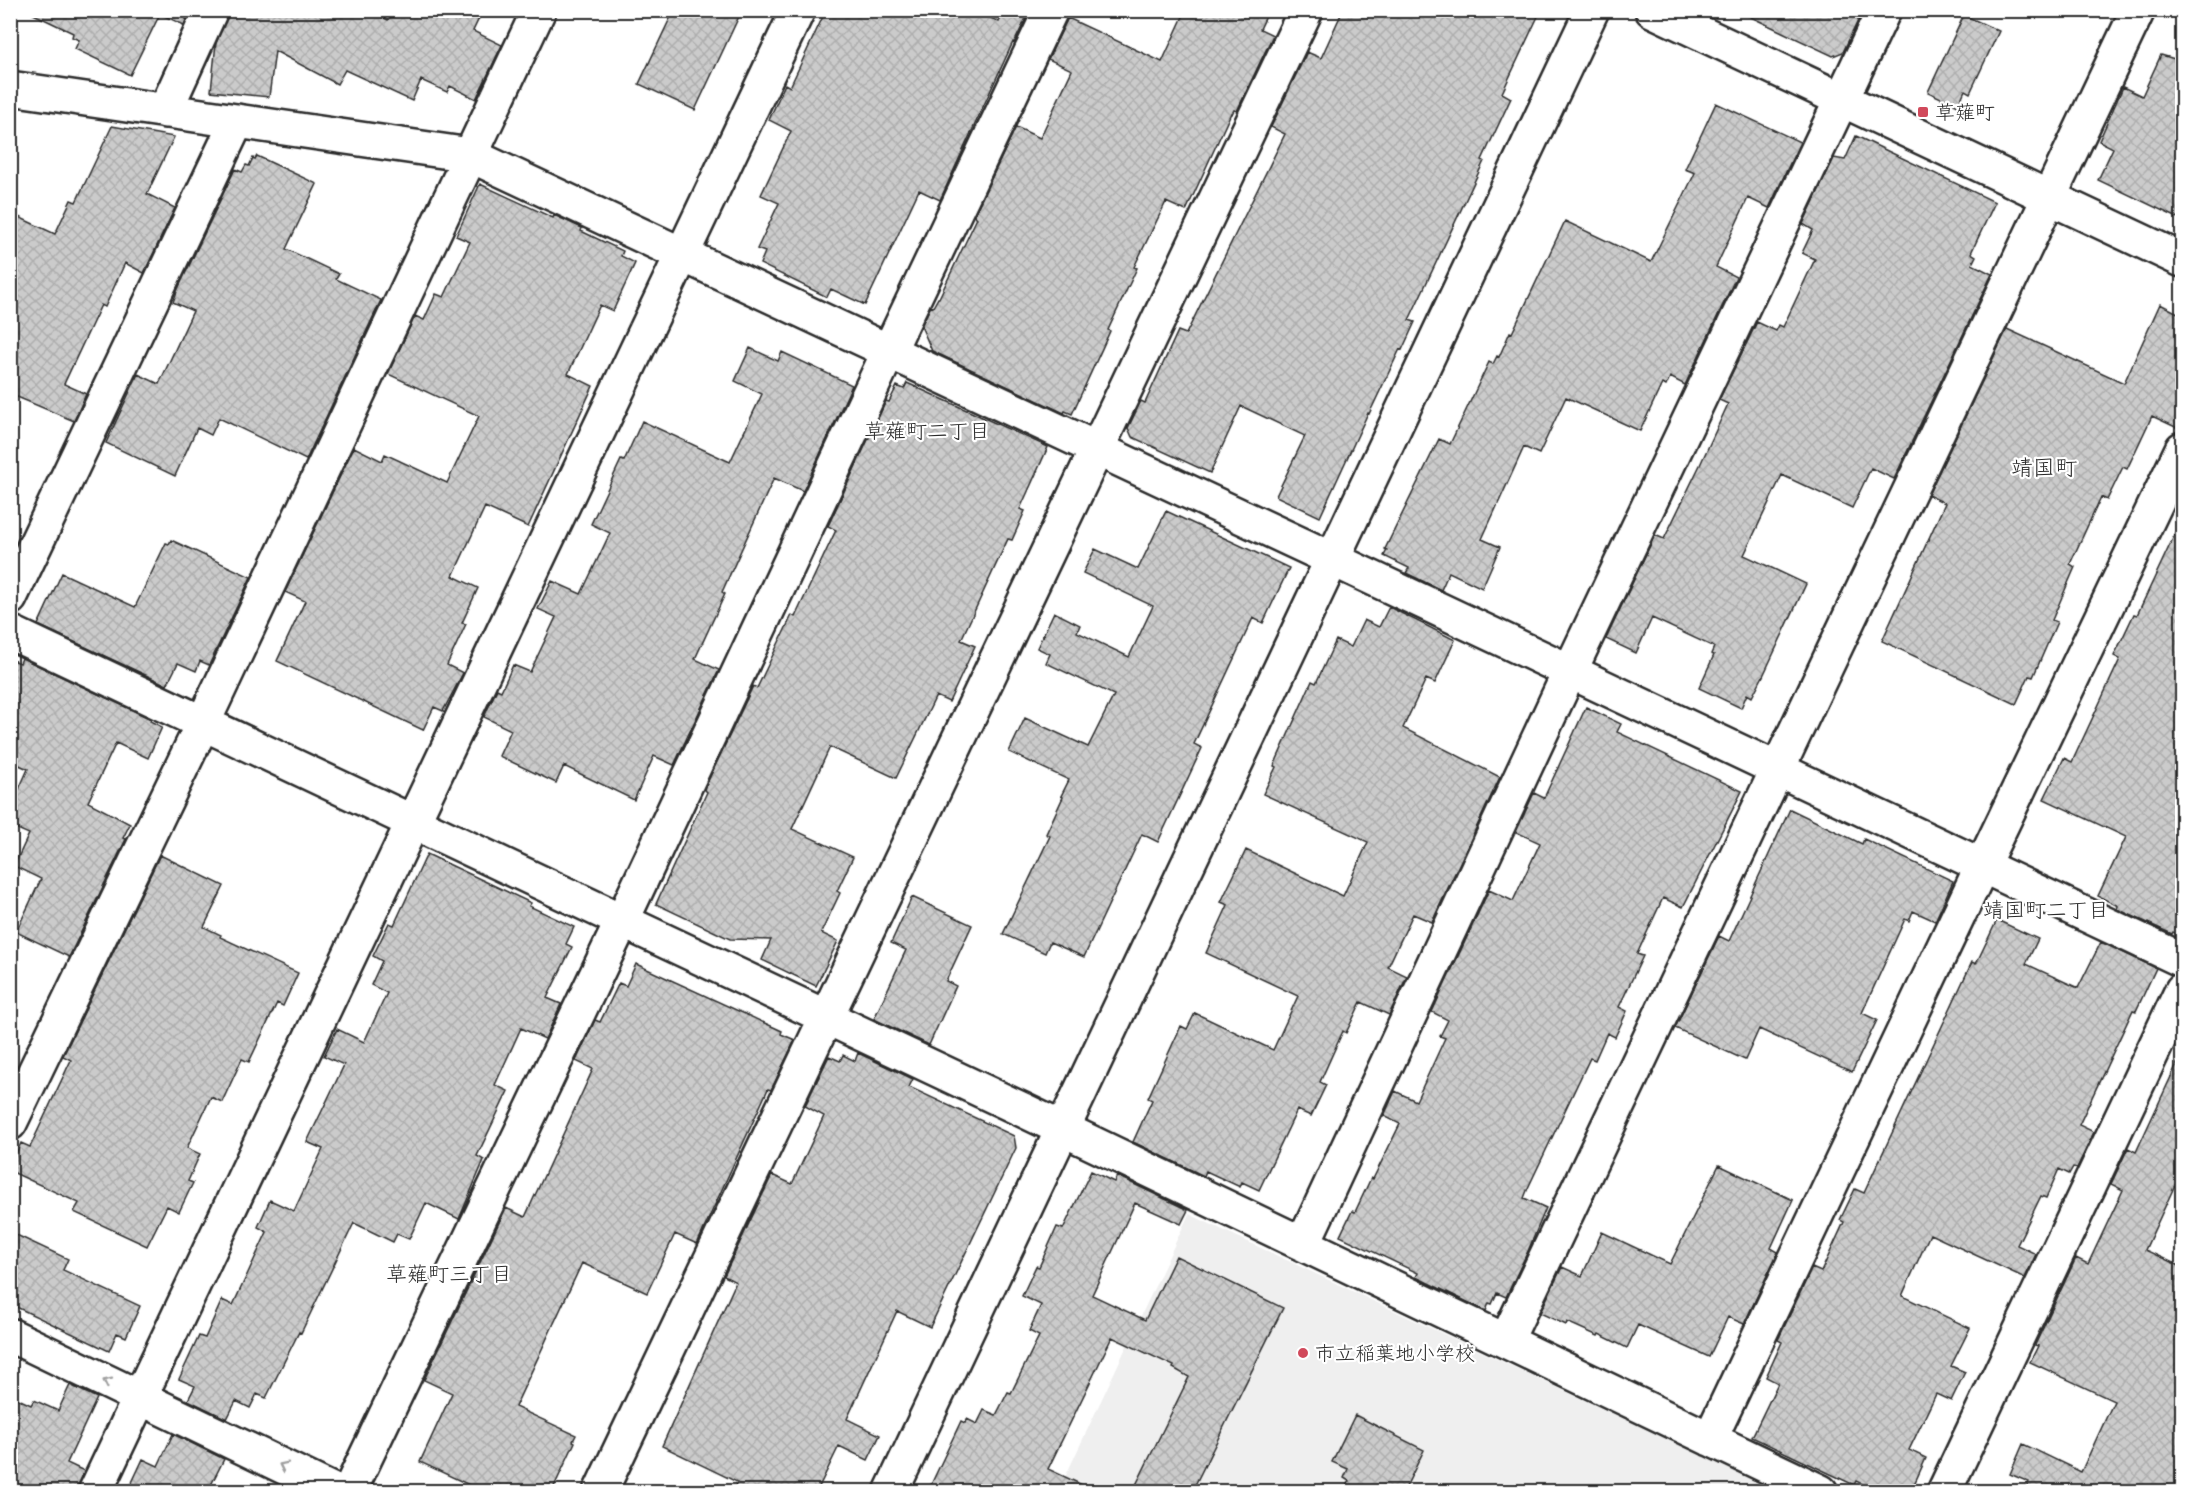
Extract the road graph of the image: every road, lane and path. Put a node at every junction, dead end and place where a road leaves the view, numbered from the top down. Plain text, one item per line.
1 (212, 10) edge
2 (539, 10) edge
3 (798, 10) edge
4 (1052, 10) edge
5 (1306, 10) edge
6 (1592, 10) edge
7 (1652, 10) edge
8 (1884, 10) edge
9 (2138, 10) edge
10 (10, 88) edge
11 (1841, 99) junction
12 (165, 111) junction
13 (237, 121) junction
14 (470, 155) junction
15 (2049, 198) junction
16 (682, 255) junction
17 (2182, 260) edge
18 (889, 351) junction
19 (1097, 449) junction
20 (2182, 449) edge
21 (1332, 559) junction
22 (10, 598) edge
23 (10, 633) edge
24 (1570, 671) junction
25 (203, 723) junction
26 (1778, 769) junction
27 (413, 822) junction
28 (1982, 866) junction
29 (622, 921) junction
30 (2182, 960) edge
31 (2182, 990) edge
32 (826, 1017) junction
33 (10, 1123) edge
34 (1063, 1129) junction
35 (1303, 1244) junction
36 (10, 1335) edge
37 (1506, 1341) junction
38 (141, 1398) junction
39 (1710, 1439) junction
40 (95, 1491) edge
41 (336, 1491) edge
42 (349, 1491) edge
43 (600, 1491) edge
44 (891, 1491) edge
45 (1821, 1491) edge
46 (1944, 1491) edge

1 - 12 street
2 - 14 street
3 - 16 street
4 - 18 street
5 - 19 street
6 - 21 street
7 - 11 street
8 - 11 street
9 - 15 street
10 - 12 street
11 - 15 street
11 - 24 street
12 - 13 street
13 - 14 street
13 - 22 street
14 - 16 street
14 - 25 street
15 - 17 street
15 - 26 street
16 - 18 street
16 - 27 street
18 - 19 street
18 - 29 street
19 - 21 street
19 - 32 street
20 - 28 street
21 - 24 street
21 - 34 street
23 - 25 street
24 - 26 street
24 - 35 street
25 - 27 street
25 - 33 street
26 - 28 street
26 - 37 street
27 - 29 street
27 - 38 street
28 - 30 street
28 - 39 street
29 - 32 street
29 - 42 street
31 - 46 street
32 - 34 street
32 - 43 street
34 - 35 street
34 - 44 street
35 - 37 street
38 -> 36 street
37 - 39 street
38 - 40 street
41 -> 38 street
39 - 45 street

